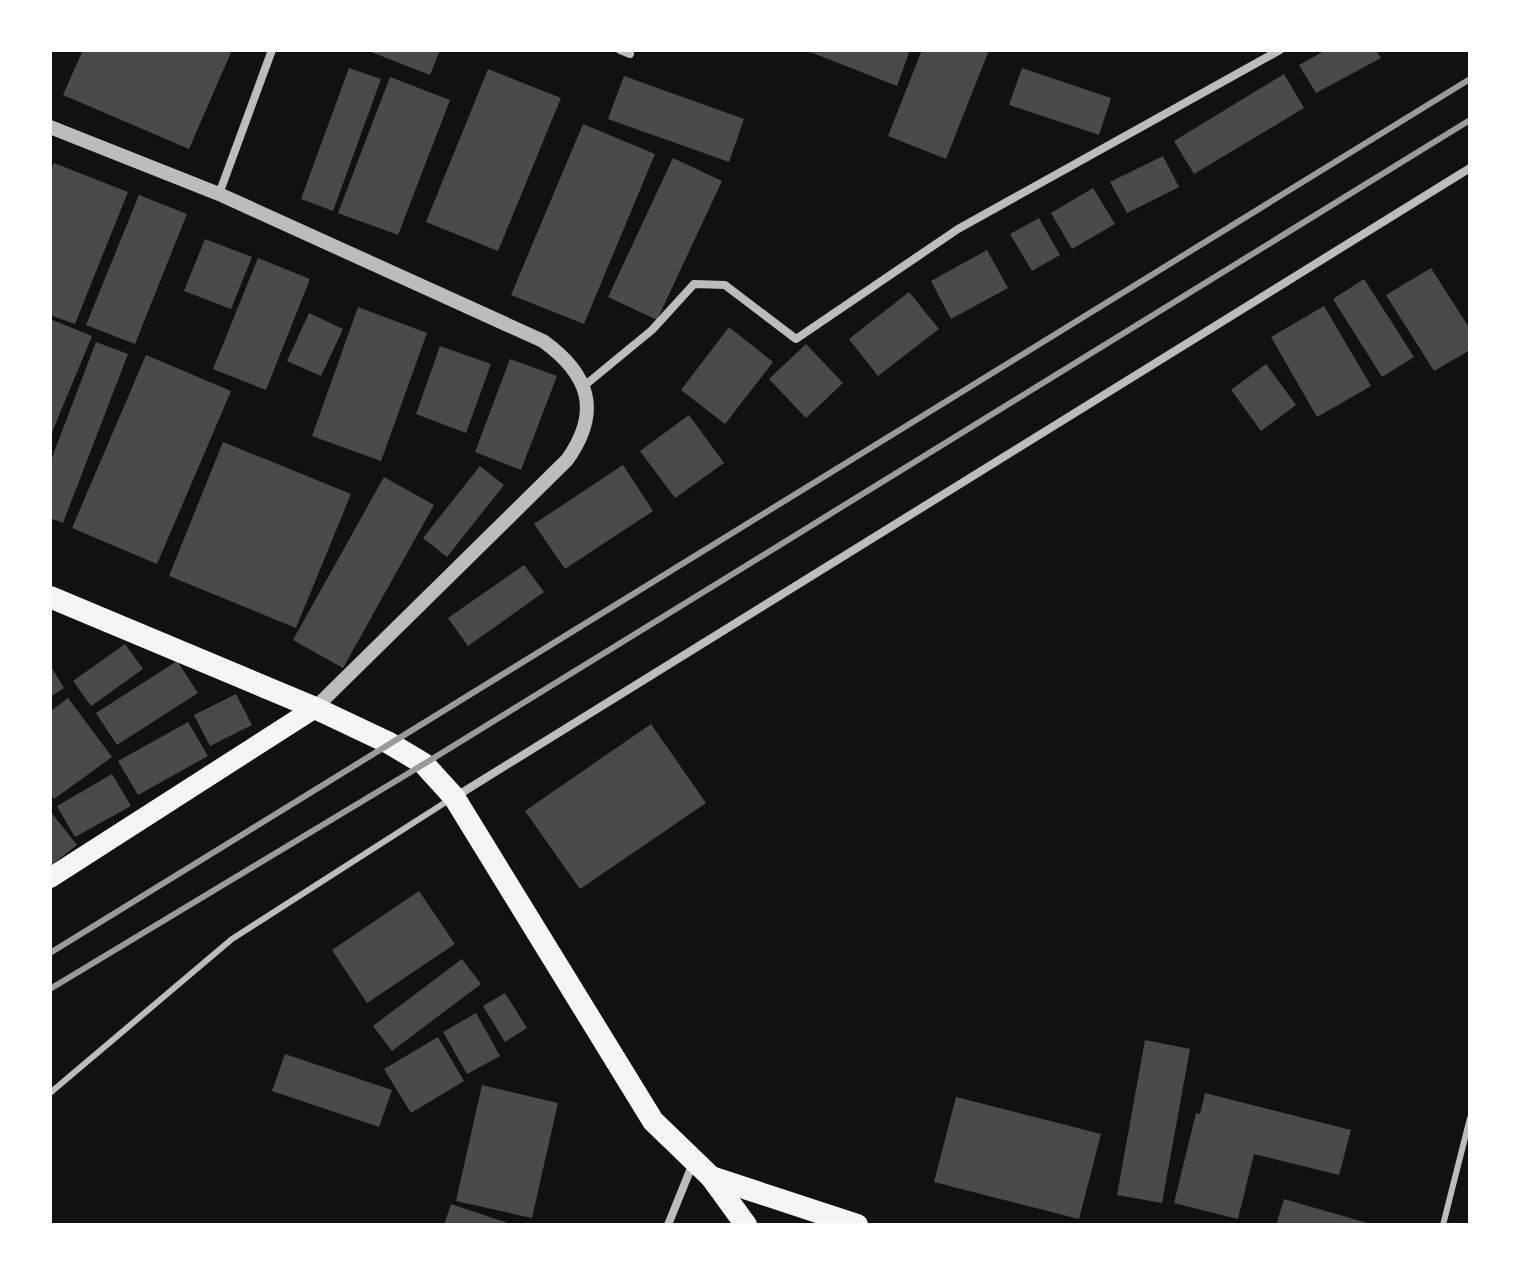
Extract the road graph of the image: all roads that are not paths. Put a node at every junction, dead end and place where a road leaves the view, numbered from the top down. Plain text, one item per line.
1 (272, 50) edge
2 (620, 50) edge
3 (1280, 50) edge
4 (630, 54) dead end
5 (50, 127) edge
6 (1470, 168) edge
7 (219, 194) junction
8 (584, 386) junction
9 (50, 597) edge
10 (315, 708) junction
11 (454, 797) junction
12 (50, 878) edge
13 (50, 1093) edge
14 (1470, 1118) edge
15 (702, 1170) junction
16 (668, 1225) edge
17 (746, 1225) edge
18 (857, 1225) edge
19 (1443, 1225) edge

1 - 7 street
2 - 4 street
3 - 8 street
5 - 7 street
6 - 11 street
7 - 8 street
8 - 10 street
9 - 10 highway
10 - 11 highway
10 - 12 main road
11 - 13 lane
11 - 15 highway
14 - 19 lane
15 - 16 street
15 - 17 highway
15 - 18 highway

